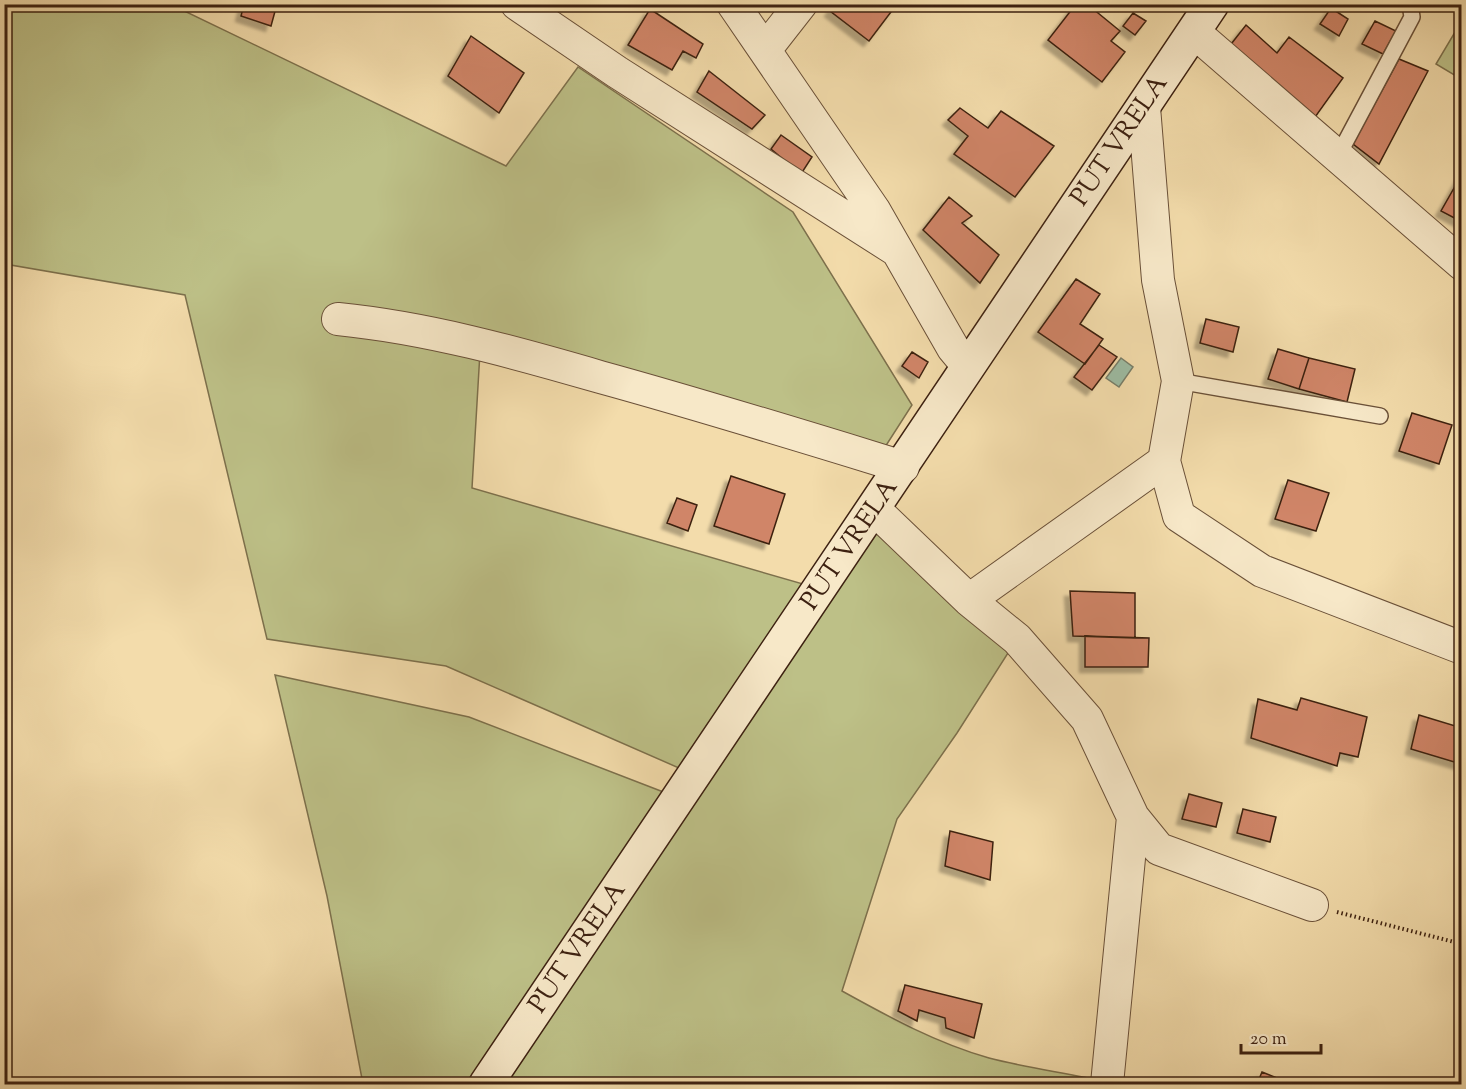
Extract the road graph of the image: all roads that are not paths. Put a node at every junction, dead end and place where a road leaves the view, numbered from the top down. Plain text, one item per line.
1 (517, 4) edge
2 (733, 4) edge
3 (801, 4) edge
4 (1410, 4) edge
5 (1205, 12) edge
6 (765, 50) junction
7 (1144, 107) junction
8 (1338, 156) junction
9 (896, 250) junction
10 (1461, 264) edge
11 (338, 319) dead end
12 (968, 366) junction
13 (1178, 381) junction
14 (1380, 416) dead end
15 (1164, 461) junction
16 (903, 467) junction
17 (874, 509) junction
18 (969, 600) junction
19 (1461, 648) edge
20 (1133, 817) junction
21 (1312, 905) road end
22 (486, 1084) edge
23 (1107, 1084) edge

1 - 9 street
2 - 6 street
3 - 6 street
4 - 8 lane
5 - 7 main road, PUT VRELA
5 - 8 street
6 - 9 street
7 - 12 main road, PUT VRELA
7 - 13 street
8 - 10 street
9 - 12 street
11 - 16 street
12 - 16 main road, PUT VRELA
13 - 14 lane
13 - 15 street
15 - 18 street
15 - 19 street
16 - 17 main road, PUT VRELA
17 - 18 street
17 - 22 main road, PUT VRELA
18 - 20 street
20 - 21 street
20 - 23 street

